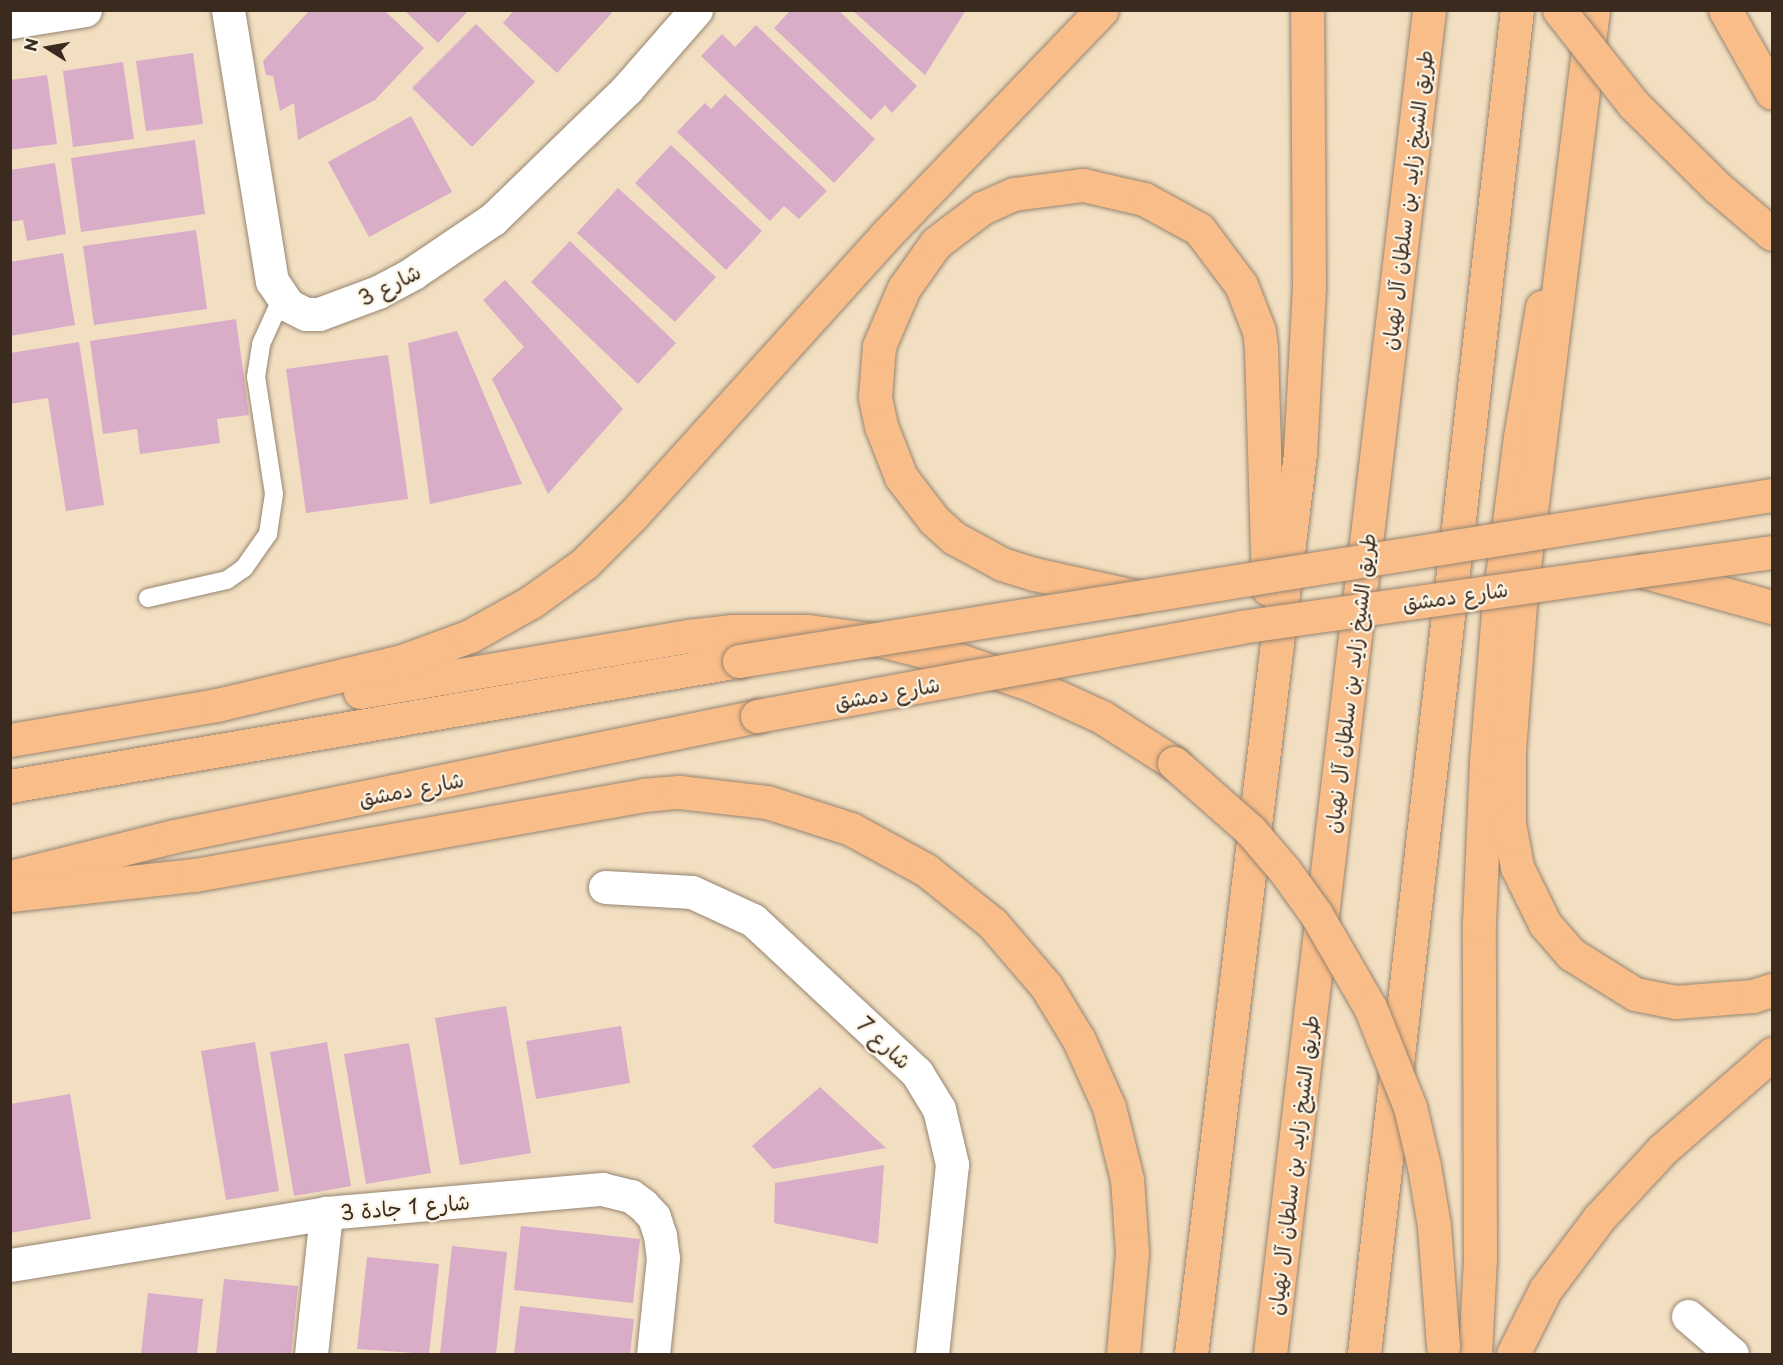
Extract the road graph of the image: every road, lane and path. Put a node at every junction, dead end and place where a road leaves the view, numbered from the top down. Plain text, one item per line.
1 (85, 10) edge
2 (228, 10) edge
3 (696, 10) edge
4 (1102, 10) edge
5 (1307, 10) edge
6 (1429, 10) edge
7 (1517, 10) edge
8 (1559, 10) edge
9 (1593, 10) edge
10 (1725, 10) edge
11 (10, 22) edge
12 (1773, 93) edge
13 (1581, 117) junction
14 (1773, 234) edge
15 (281, 300) junction
16 (1773, 495) edge
17 (1773, 552) edge
18 (1639, 570) junction
19 (1134, 596) junction
20 (148, 598) dead end
21 (1767, 604) edge
22 (218, 705) junction
23 (1271, 710) junction
24 (10, 740) edge
25 (10, 786) edge
26 (10, 877) edge
27 (605, 887) dead end
28 (10, 895) edge
29 (1773, 990) edge
30 (1773, 1054) edge
31 (326, 1213) junction
32 (10, 1266) edge
33 (1688, 1316) dead end
34 (1442, 1351) edge
35 (311, 1354) edge
36 (653, 1354) edge
37 (932, 1354) edge
38 (1123, 1354) edge
39 (1191, 1354) edge
40 (1270, 1354) edge
41 (1364, 1354) edge
42 (1475, 1354) edge
43 (1513, 1354) edge
44 (1732, 1354) edge

1 - 11 street
2 - 15 street
3 - 15 street, شارع 3
4 - 22 main road
5 - 23 main road
6 - 40 main road, طريق الشيخ زايد بن سلطان آل نهيان
7 - 41 main road
8 - 14 main road, bridge
9 - 13 main road
10 - 12 main road
13 - 29 main road
13 - 42 main road
15 - 20 lane
16 - 19 main road, bridge
17 - 18 main road, شارع دمشق, bridge
18 - 21 main road
18 - 26 main road, شارع دمشق, bridge
19 - 23 main road
19 - 25 main road, bridge
22 - 24 main road
22 - 34 main road, bridge
23 - 39 main road
27 - 37 street, شارع 7
28 - 38 main road
30 - 43 main road
31 - 32 street, شارع 1 جادة 3
31 - 35 street
31 - 36 street, شارع 1 جادة 3
33 - 44 street

